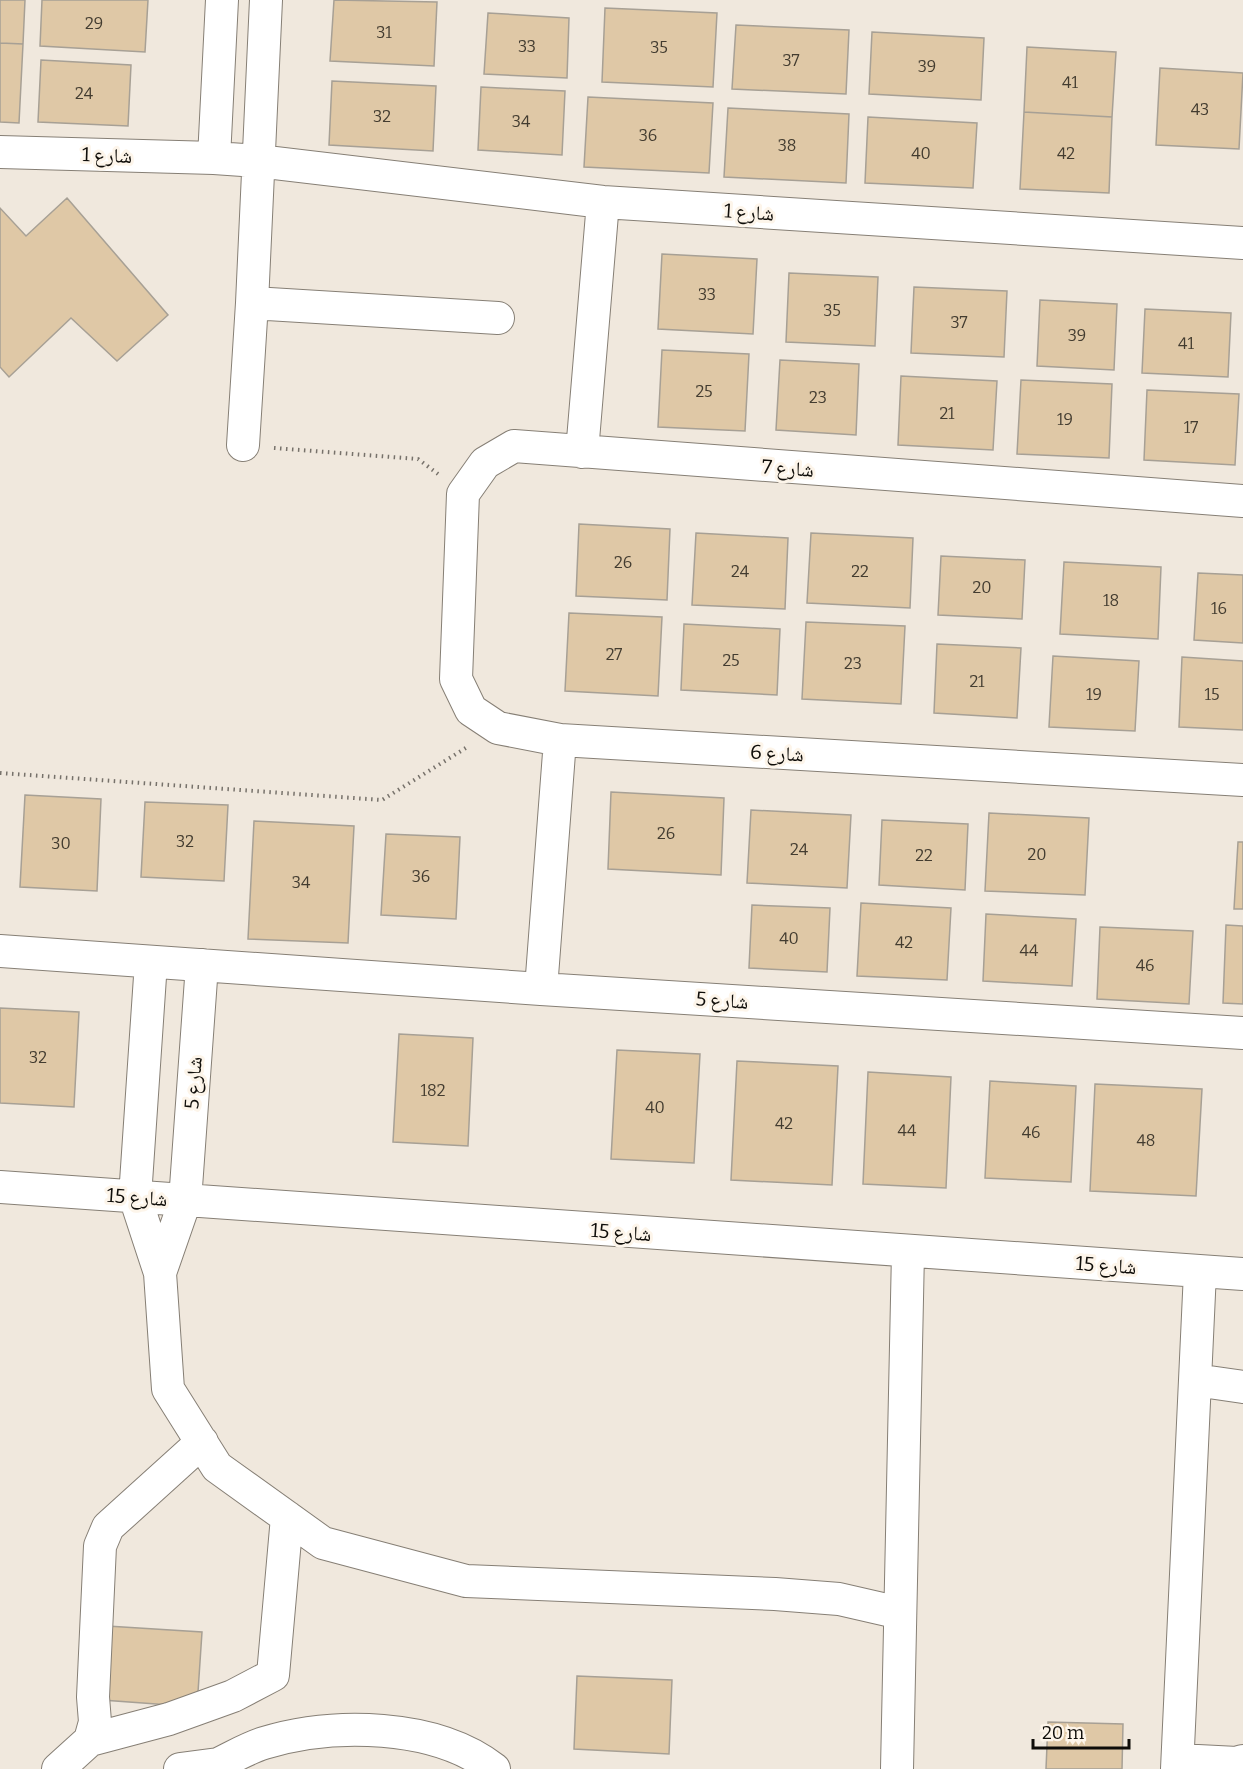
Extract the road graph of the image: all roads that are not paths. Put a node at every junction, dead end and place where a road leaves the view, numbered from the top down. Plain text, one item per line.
1 (222, 0) edge
2 (266, 0) edge
3 (0, 152) edge
4 (214, 158) junction
5 (258, 161) junction
6 (603, 202) junction
7 (1243, 243) edge
8 (252, 303) junction
9 (498, 318) dead end
10 (243, 445) road end
11 (582, 452) junction
12 (1243, 501) edge
13 (498, 728) joint
14 (560, 740) junction
15 (1243, 780) edge
16 (0, 951) edge
17 (151, 962) junction
18 (202, 965) junction
19 (541, 989) junction
20 (1243, 1033) edge
21 (0, 1187) edge
22 (135, 1197) junction
23 (185, 1201) junction
24 (908, 1252) junction
25 (1200, 1272) junction
26 (160, 1273) junction
27 (1243, 1274) edge
28 (1195, 1380) junction
29 (1243, 1387) edge
30 (202, 1442) junction
31 (287, 1516) junction
32 (900, 1613) junction
33 (90, 1740) junction
34 (1243, 1761) edge
35 (488, 1764) edge
36 (1178, 1764) edge
37 (215, 1766) edge
38 (58, 1769) edge
39 (180, 1769) edge
40 (518, 1769) edge
41 (897, 1769) edge

1 - 4 street
2 - 5 street
3 - 4 street, شارع 1
4 - 5 street, شارع 1
5 - 6 street, شارع 1
5 - 8 street
6 - 7 street, شارع 1
6 - 11 street
8 - 9 street
8 - 10 street
11 - 12 street, شارع 7
11 - 13 street, شارع 7
13 - 14 street, شارع 6
14 - 15 street, شارع 6
14 - 19 street
16 - 17 street, شارع 5
17 - 18 street, شارع 5
17 - 22 street
18 - 19 street, شارع 5
18 - 23 street, شارع 5
19 - 20 street, شارع 5
21 - 22 street, شارع 15
22 - 23 street, شارع 15
22 - 26 street
23 - 24 street, شارع 15
23 - 26 street, شارع 5
24 - 25 street, شارع 15
24 - 32 street
25 - 27 street, شارع 15
25 - 28 street
26 - 30 street
28 - 29 street
28 - 36 street
30 - 31 street
30 - 33 street
31 - 32 street
31 - 33 street
32 - 41 street
33 - 38 street
34 - 36 street
35 - 37 street
35 - 40 street
37 - 39 street

